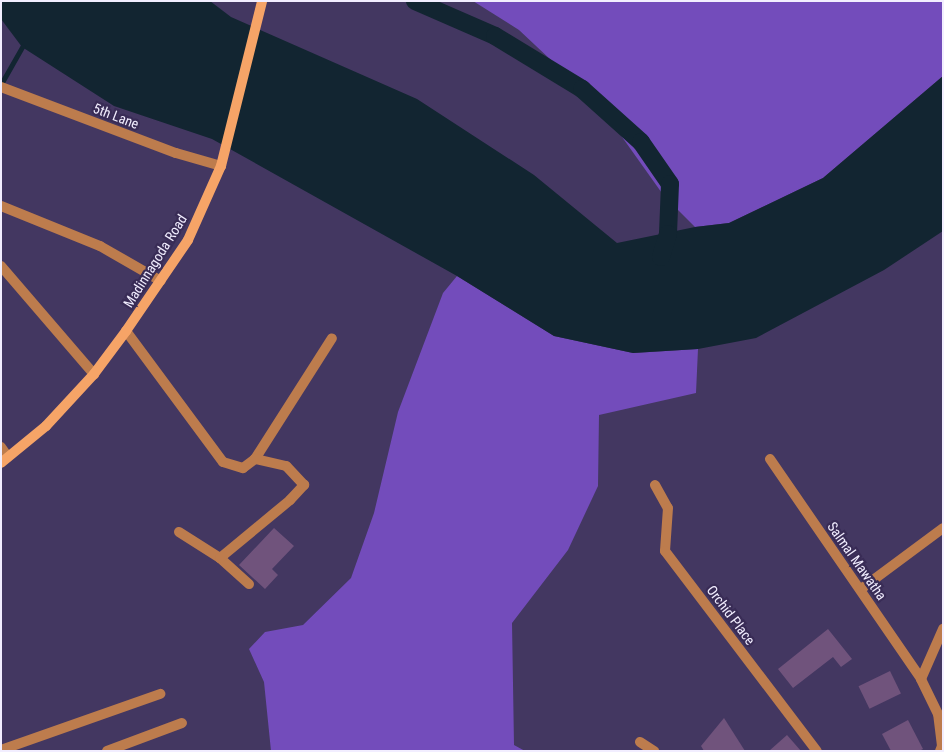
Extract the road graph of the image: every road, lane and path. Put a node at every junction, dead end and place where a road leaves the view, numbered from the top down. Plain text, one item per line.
1 (262, 1) edge
2 (1, 87) edge
3 (222, 166) junction
4 (1, 206) edge
5 (1, 266) edge
6 (161, 281) junction
7 (126, 331) junction
8 (332, 338) dead end
9 (94, 374) junction
10 (1, 447) edge
11 (255, 458) junction
12 (770, 459) dead end
13 (5, 460) edge
14 (655, 484) dead end
15 (943, 528) edge
16 (179, 532) dead end
17 (220, 558) junction
18 (249, 584) dead end
19 (861, 589) junction
20 (943, 629) edge
21 (921, 679) junction
22 (160, 694) dead end
23 (182, 723) dead end
24 (640, 742) dead end
25 (1, 750) edge
26 (107, 751) edge
27 (654, 751) edge
28 (817, 751) edge
29 (940, 751) edge

1 - 3 street, Madinnagoda Road
2 - 3 street, 5th Lane
3 - 6 street, Madinnagoda Road
4 - 6 street
5 - 9 street
6 - 7 street, Madinnagoda Road
7 - 9 street, Madinnagoda Road
7 - 11 street
8 - 11 street
9 - 13 street, Madinnagoda Road
10 - 13 street
11 - 17 street
12 - 19 street, Salmal Mawatha
14 - 28 street, Orchid Place
15 - 19 street
16 - 17 street
17 - 18 street
19 - 21 street, Salmal Mawatha
20 - 21 street
21 - 29 street, Salmal Mawatha
22 - 25 street
23 - 26 street
24 - 27 street

